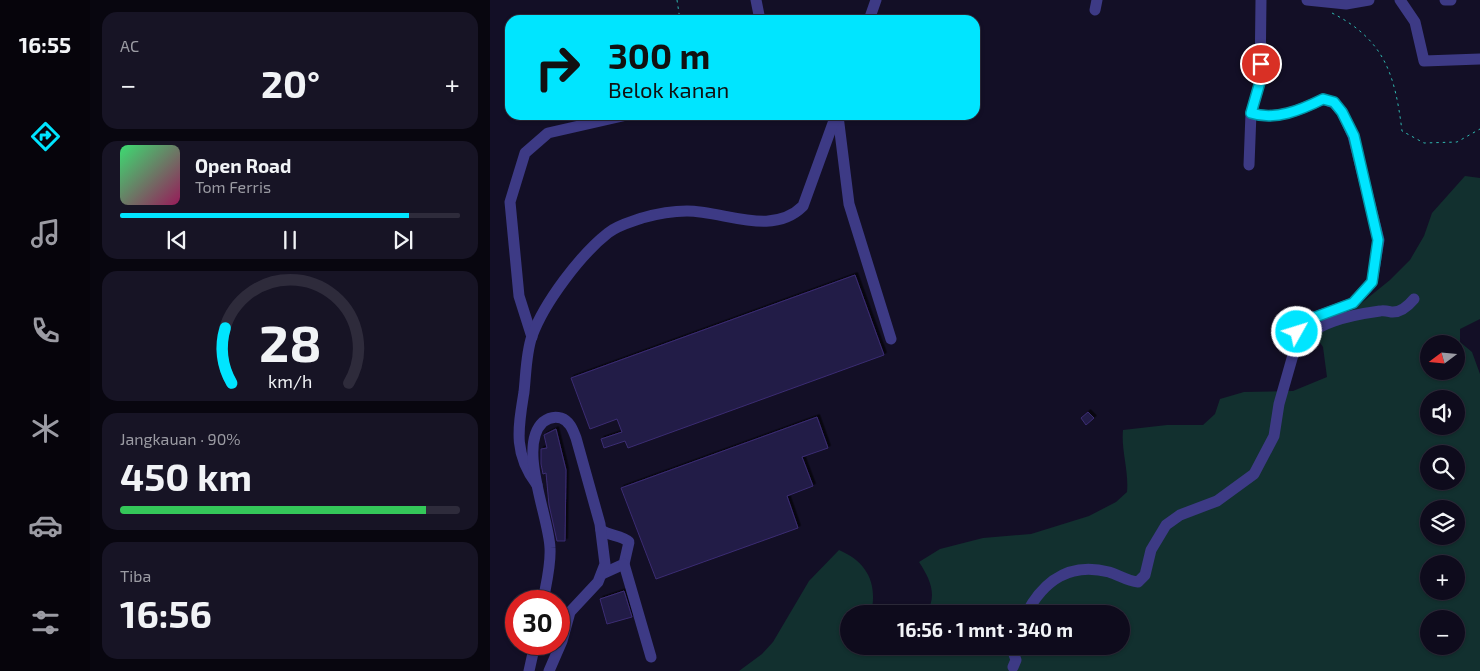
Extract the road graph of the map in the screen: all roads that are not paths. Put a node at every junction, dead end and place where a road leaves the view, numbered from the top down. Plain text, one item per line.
1 (756, 0) edge
2 (876, 0) edge
3 (1261, 0) edge
4 (1307, 0) edge
5 (1368, 0) edge
6 (1400, 0) edge
7 (1445, 0) edge
8 (1451, 0) edge
9 (759, 15) edge
10 (871, 15) edge
11 (1480, 59) edge
12 (1251, 113) junction
13 (605, 120) edge
14 (835, 120) edge
15 (838, 120) edge
16 (1249, 165) dead end
17 (1414, 299) dead end
18 (532, 337) junction
19 (891, 339) dead end
20 (1301, 340) junction
21 (537, 485) junction
22 (601, 530) junction
23 (624, 564) junction
24 (602, 574) junction
25 (544, 590) edge
26 (1032, 605) edge
27 (533, 655) edge
28 (1014, 655) edge
29 (651, 656) dead end
30 (1013, 667) dead end
31 (529, 671) edge
32 (549, 671) edge

1 - 9 street
2 - 10 street
3 - 12 street
4 - 5 street
6 - 11 street
7 - 8 street
12 - 16 street
12 - 20 street
13 - 18 street
14 - 18 street
15 - 19 street
17 - 20 street
18 - 21 street
20 - 26 street
21 - 22 street
21 - 25 street
22 - 23 street
22 - 24 street
23 - 24 street
23 - 29 street
24 - 32 street
27 - 31 street
28 - 30 street

